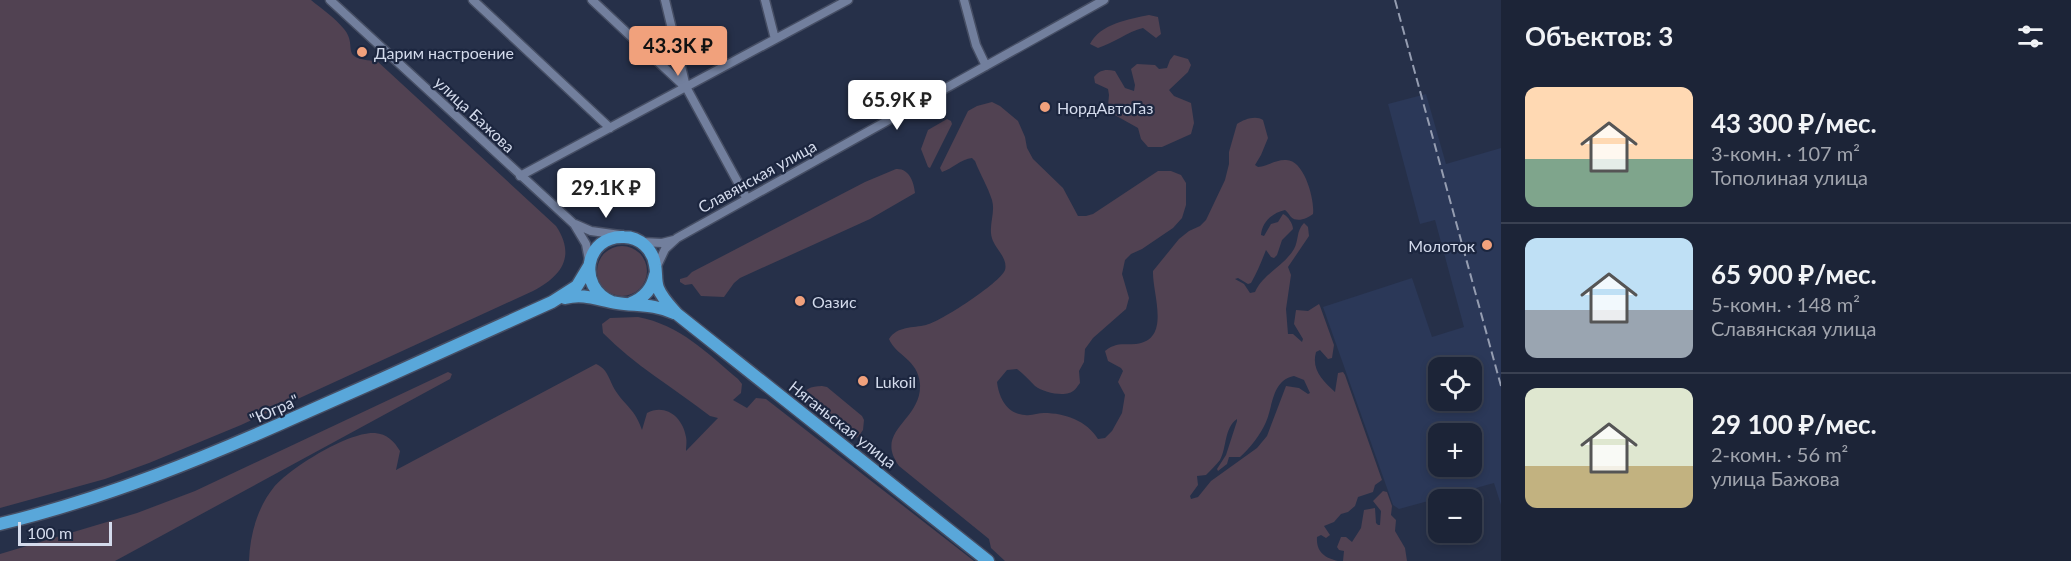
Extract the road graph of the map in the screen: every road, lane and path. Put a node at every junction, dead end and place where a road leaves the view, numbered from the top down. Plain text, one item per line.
1 (330, 0) edge
2 (473, 0) edge
3 (592, 0) edge
4 (665, 0) edge
5 (765, 0) edge
6 (848, 0) edge
7 (964, 0) edge
8 (1104, 0) edge
9 (775, 39) junction
10 (986, 66) junction
11 (686, 87) junction
12 (610, 128) junction
13 (520, 176) junction
14 (747, 199) junction
15 (574, 224) junction
16 (677, 238) junction
17 (634, 239) junction
18 (589, 264) junction
19 (656, 272) junction
20 (552, 302) junction
21 (612, 302) junction
22 (627, 303) junction
23 (677, 314) junction
24 (0, 524) edge
25 (988, 561) edge

1 - 13 street, улица Бажова
2 - 12 street
3 - 11 street
4 - 11 street
5 - 9 street
6 - 9 street
7 - 10 street
8 - 10 street, Славянская улица
9 - 11 street
10 - 14 street, Славянская улица
11 - 12 street
11 - 14 street
12 - 13 street
13 - 15 street, улица Бажова
14 - 16 street, Славянская улица
15 - 17 street
15 - 18 street
16 - 17 street
16 - 19 street
17 - 18 highway
17 - 19 highway
18 - 20 highway
18 - 21 highway
19 - 22 highway
19 - 23 highway
20 - 21 highway
20 - 24 highway, "Югра"
21 - 22 highway
22 - 23 highway
23 - 25 highway, Няганьская улица

